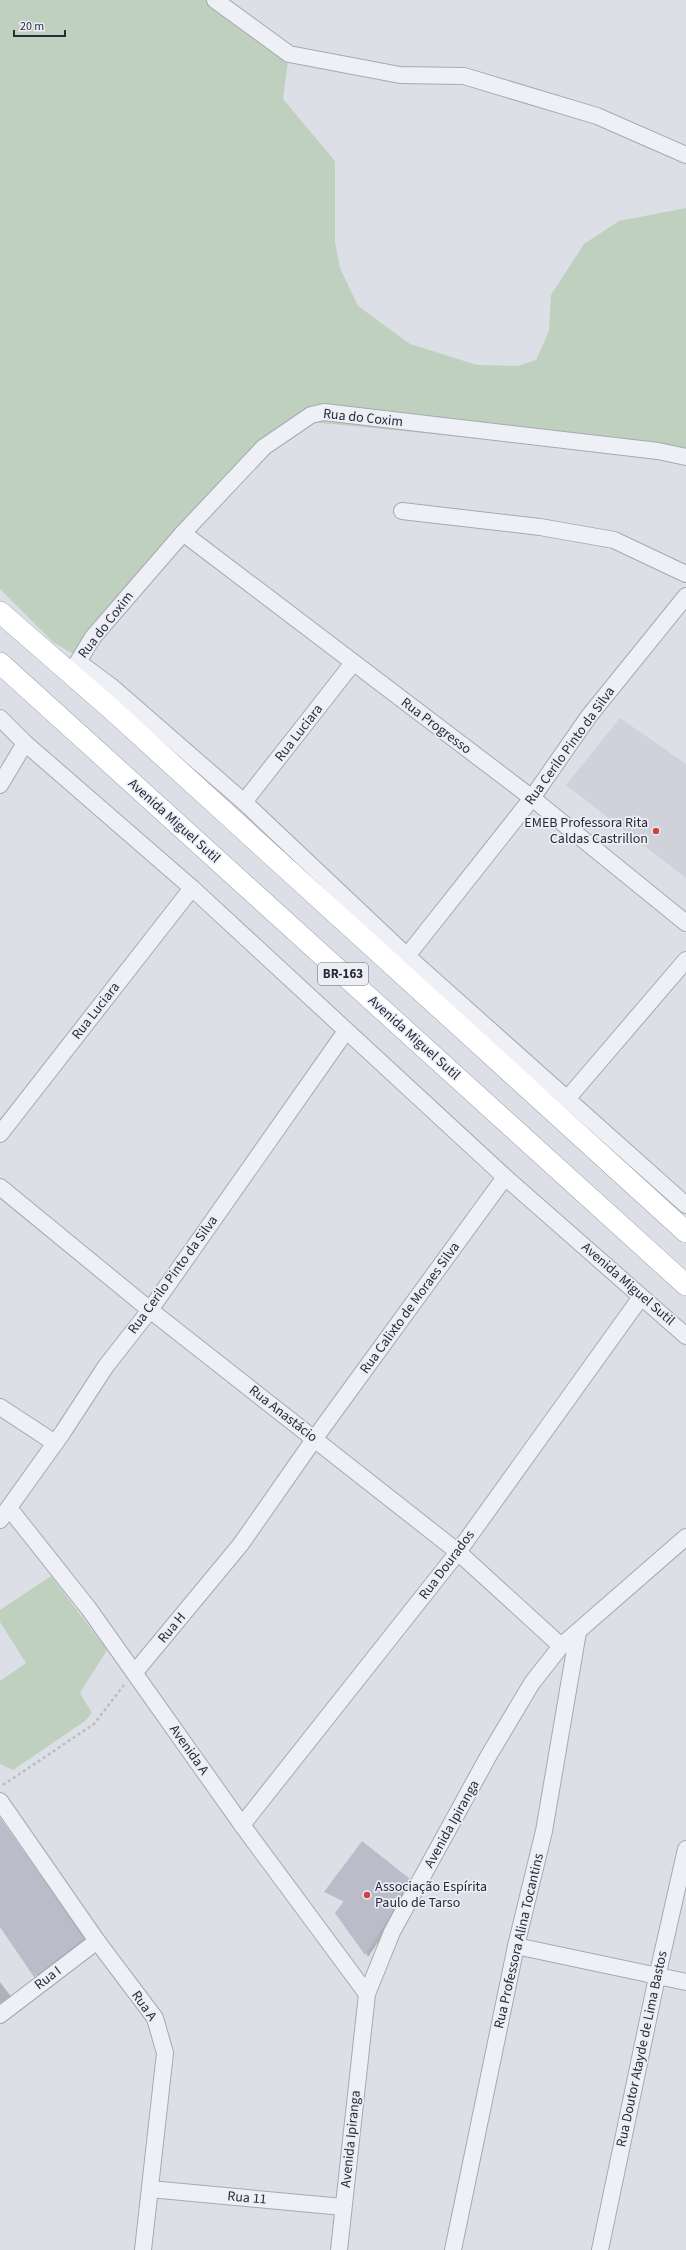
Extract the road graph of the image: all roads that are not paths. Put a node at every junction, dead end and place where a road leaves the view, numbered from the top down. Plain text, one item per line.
1 (215, 0) edge
2 (686, 156) edge
3 (686, 457) edge
4 (402, 511) dead end
5 (183, 533) junction
6 (686, 574) edge
7 (686, 596) edge
8 (0, 612) edge
9 (0, 663) edge
10 (353, 663) junction
11 (70, 668) junction
12 (0, 718) edge
13 (25, 742) junction
14 (0, 785) edge
15 (532, 798) junction
16 (244, 802) junction
17 (192, 888) junction
18 (686, 923) edge
19 (407, 956) junction
20 (686, 960) edge
21 (346, 1031) junction
22 (567, 1099) junction
23 (0, 1134) edge
24 (505, 1177) junction
25 (0, 1187) edge
26 (686, 1205) edge
27 (686, 1232) edge
28 (686, 1285) edge
29 (642, 1296) junction
30 (150, 1310) junction
31 (686, 1336) edge
32 (0, 1407) edge
33 (315, 1438) junction
34 (55, 1443) junction
35 (4, 1514) edge
36 (686, 1536) edge
37 (458, 1552) junction
38 (578, 1632) junction
39 (561, 1646) junction
40 (135, 1672) junction
41 (0, 1801) edge
42 (242, 1825) junction
43 (686, 1849) edge
44 (97, 1941) junction
45 (516, 1946) junction
46 (657, 1977) junction
47 (686, 1982) edge
48 (367, 1994) junction
49 (0, 2015) edge
50 (150, 2189) junction
51 (343, 2207) junction
52 (143, 2250) edge
53 (339, 2250) edge
54 (453, 2250) edge
55 (600, 2250) edge

1 - 2 street
3 - 5 street, Rua do Coxim
4 - 6 street
5 - 10 street, Rua Progresso
5 - 11 street, Rua do Coxim
7 - 15 street, Rua Cerilo Pinto da Silva
8 - 11 main road, BR-163
9 - 28 main road, Avenida Miguel Sutil / BR-163
10 - 15 street, Rua Progresso
10 - 16 street, Rua Luciara
11 - 16 street
11 - 27 main road, BR-163
12 - 13 street, Avenida Miguel Sutil
13 - 14 street
13 - 17 street, Avenida Miguel Sutil
15 - 18 street, Rua Progresso
15 - 19 street, Rua Cerilo Pinto da Silva
16 - 19 street
17 - 21 street, Avenida Miguel Sutil
17 - 23 street, Rua Luciara
19 - 22 street
20 - 22 street
21 - 24 street, Avenida Miguel Sutil
21 - 30 street, Rua Cerilo Pinto da Silva
22 - 26 street
24 - 29 street, Avenida Miguel Sutil
24 - 33 street, Rua Calixto de Moraes Silva
25 - 30 street, Rua Anastácio
29 - 31 street, Avenida Miguel Sutil
29 - 37 street, Rua Dourados
30 - 33 street, Rua Anastácio
30 - 34 street, Rua Cerilo Pinto da Silva
32 - 34 street
33 - 37 street, Rua Anastácio
33 - 40 street, Rua H
34 - 35 street, Rua Cerilo Pinto da Silva
35 - 40 street, Avenida A
36 - 38 street, Avenida Ipiranga
37 - 39 street, Rua Anastácio
37 - 42 street, Rua Dourados
38 - 39 street, Avenida Ipiranga
38 - 45 street, Rua Professora Alina Tocantins
39 - 48 street, Avenida Ipiranga
40 - 42 street, Avenida A
41 - 44 street, Rua A
42 - 48 street, Avenida A
43 - 46 street, Rua Doutor Atayde de Lima Bastos
44 - 49 street, Rua I
44 - 50 street, Rua A
45 - 46 street
45 - 54 street, Rua Professora Alina Tocantins
46 - 47 street
46 - 55 street, Rua Doutor Atayde de Lima Bastos
48 - 51 street, Avenida Ipiranga
50 - 51 street, Rua 11
50 - 52 street, Rua A
51 - 53 street, Avenida Ipiranga

